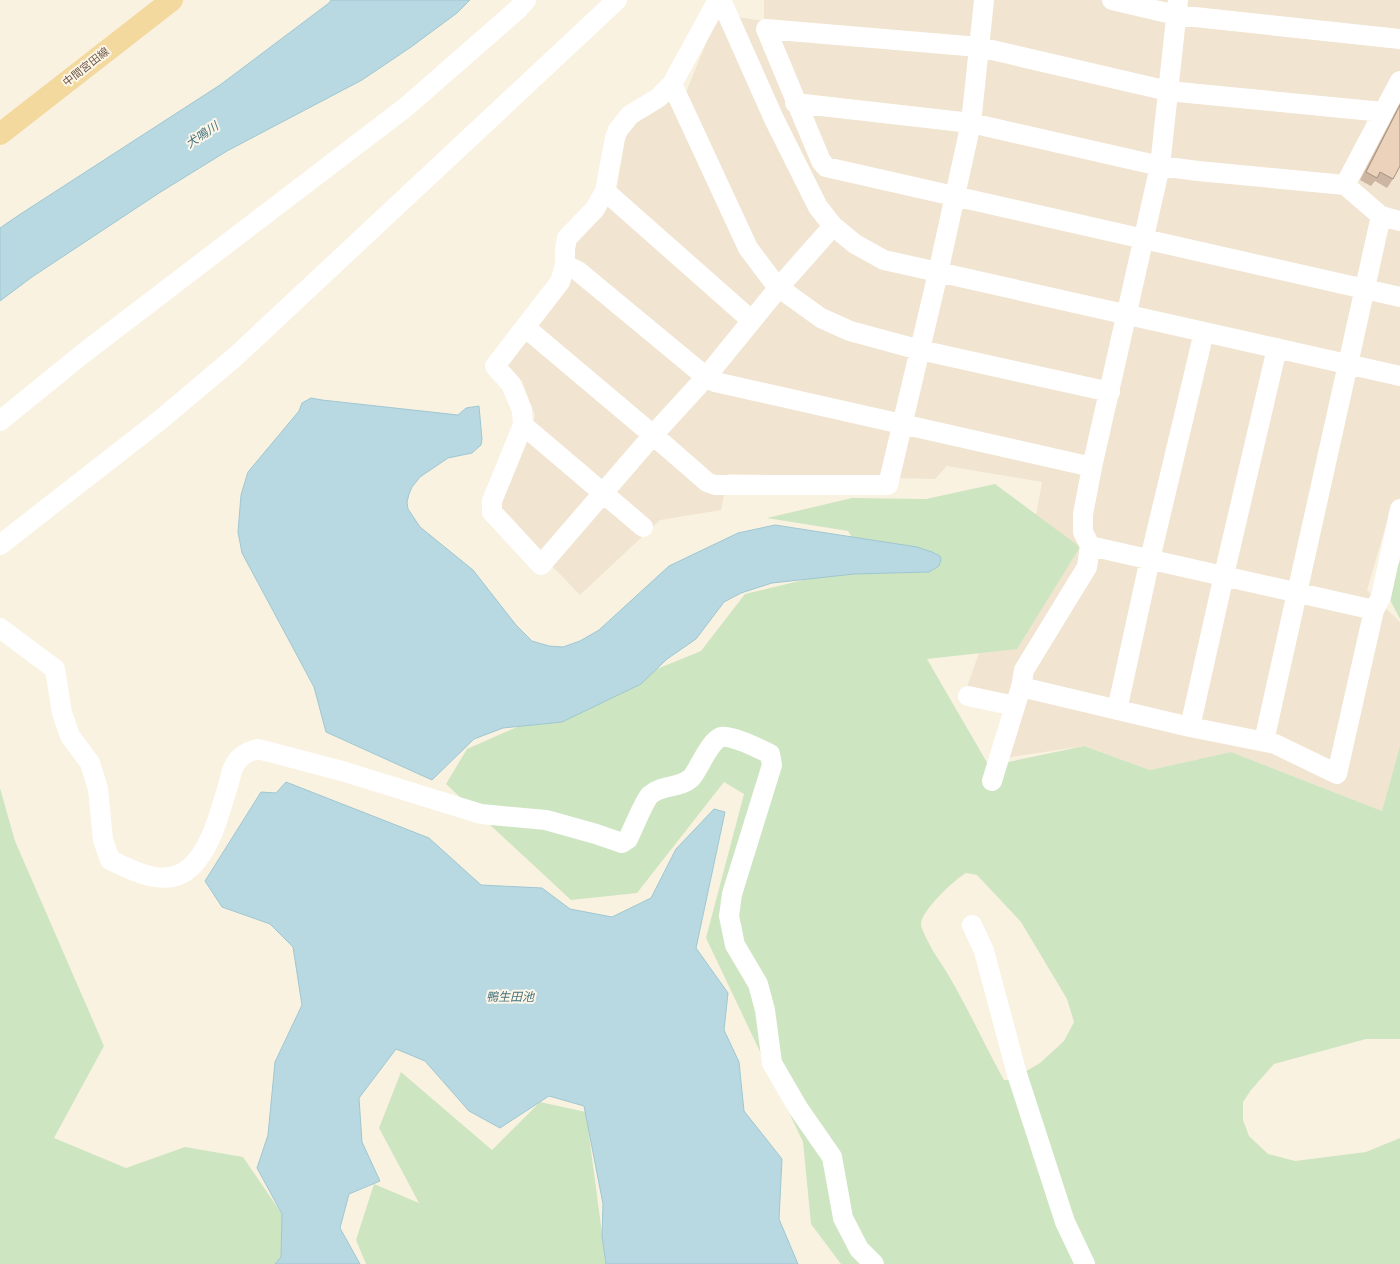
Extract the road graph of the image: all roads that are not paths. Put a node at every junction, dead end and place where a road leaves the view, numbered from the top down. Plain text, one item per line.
1 (172, 0) edge
2 (526, 0) edge
3 (617, 0) edge
4 (720, 0) edge
5 (984, 0) edge
6 (1112, 0) edge
7 (1177, 8) edge
8 (1400, 39) edge
9 (979, 47) junction
10 (1400, 81) edge
11 (672, 84) junction
12 (1168, 91) junction
13 (796, 103) junction
14 (1383, 112) junction
15 (971, 123) junction
16 (0, 134) edge
17 (1160, 166) junction
18 (1345, 185) junction
19 (605, 190) junction
20 (954, 196) junction
21 (1381, 216) junction
22 (1400, 220) edge
23 (833, 226) junction
24 (1145, 239) junction
25 (565, 265) junction
26 (938, 273) junction
27 (780, 286) junction
28 (1364, 289) junction
29 (1400, 297) edge
30 (1127, 314) junction
31 (751, 320) junction
32 (526, 328) junction
33 (1204, 332) junction
34 (1277, 348) junction
35 (920, 350) junction
36 (1348, 364) junction
37 (706, 376) junction
38 (1400, 376) edge
39 (1110, 392) junction
40 (0, 421) edge
41 (903, 424) junction
42 (522, 425) junction
43 (653, 435) junction
44 (1092, 467) junction
45 (603, 492) junction
46 (1400, 509) edge
47 (642, 527) dead end
48 (0, 545) edge
49 (1090, 546) junction
50 (1150, 559) junction
51 (1224, 575) junction
52 (1297, 592) junction
53 (1374, 610) junction
54 (0, 628) edge
55 (1021, 687) junction
56 (968, 696) dead end
57 (1015, 706) junction
58 (1117, 710) junction
59 (1190, 727) junction
60 (1264, 741) junction
61 (992, 781) dead end
62 (972, 925) dead end
63 (874, 1264) edge
64 (1085, 1264) edge

1 - 16 main road, 中間宮田線
2 - 40 street
3 - 48 street
4 - 11 street
4 - 23 street
5 - 9 street
6 - 7 street
7 - 8 street
7 - 12 street
9 - 12 street
9 - 13 street
9 - 15 street
10 - 14 street
11 - 19 street
11 - 27 street
12 - 14 street
12 - 17 street
13 - 15 street
13 - 20 street
14 - 18 street
15 - 17 street
15 - 20 street
17 - 18 street
17 - 24 street
18 - 21 street
19 - 25 street
19 - 31 street
20 - 24 street
20 - 26 street
21 - 22 street
21 - 28 street
23 - 26 street
23 - 27 street
24 - 28 street
24 - 30 street
25 - 32 street
25 - 37 street
26 - 30 street
26 - 35 street
27 - 31 street
27 - 35 street
28 - 29 street
28 - 36 street
30 - 33 street
30 - 39 street
31 - 37 street
32 - 42 street
32 - 43 street
33 - 34 street
33 - 50 street
34 - 36 street
34 - 51 street
35 - 39 street
35 - 41 street
36 - 38 street
36 - 52 street
37 - 41 street
37 - 43 street
39 - 44 street
41 - 43 street
41 - 44 street
42 - 45 street
42 - 45 street
43 - 45 street
44 - 49 street
45 - 47 street
46 - 53 street
49 - 50 street
49 - 55 street
50 - 51 street
50 - 58 street
51 - 52 street
51 - 59 street
52 - 53 street
52 - 60 street
53 - 60 street
54 - 63 street
55 - 57 street
55 - 58 street
56 - 57 street
57 - 61 street
58 - 59 street
59 - 60 street
62 - 64 street

